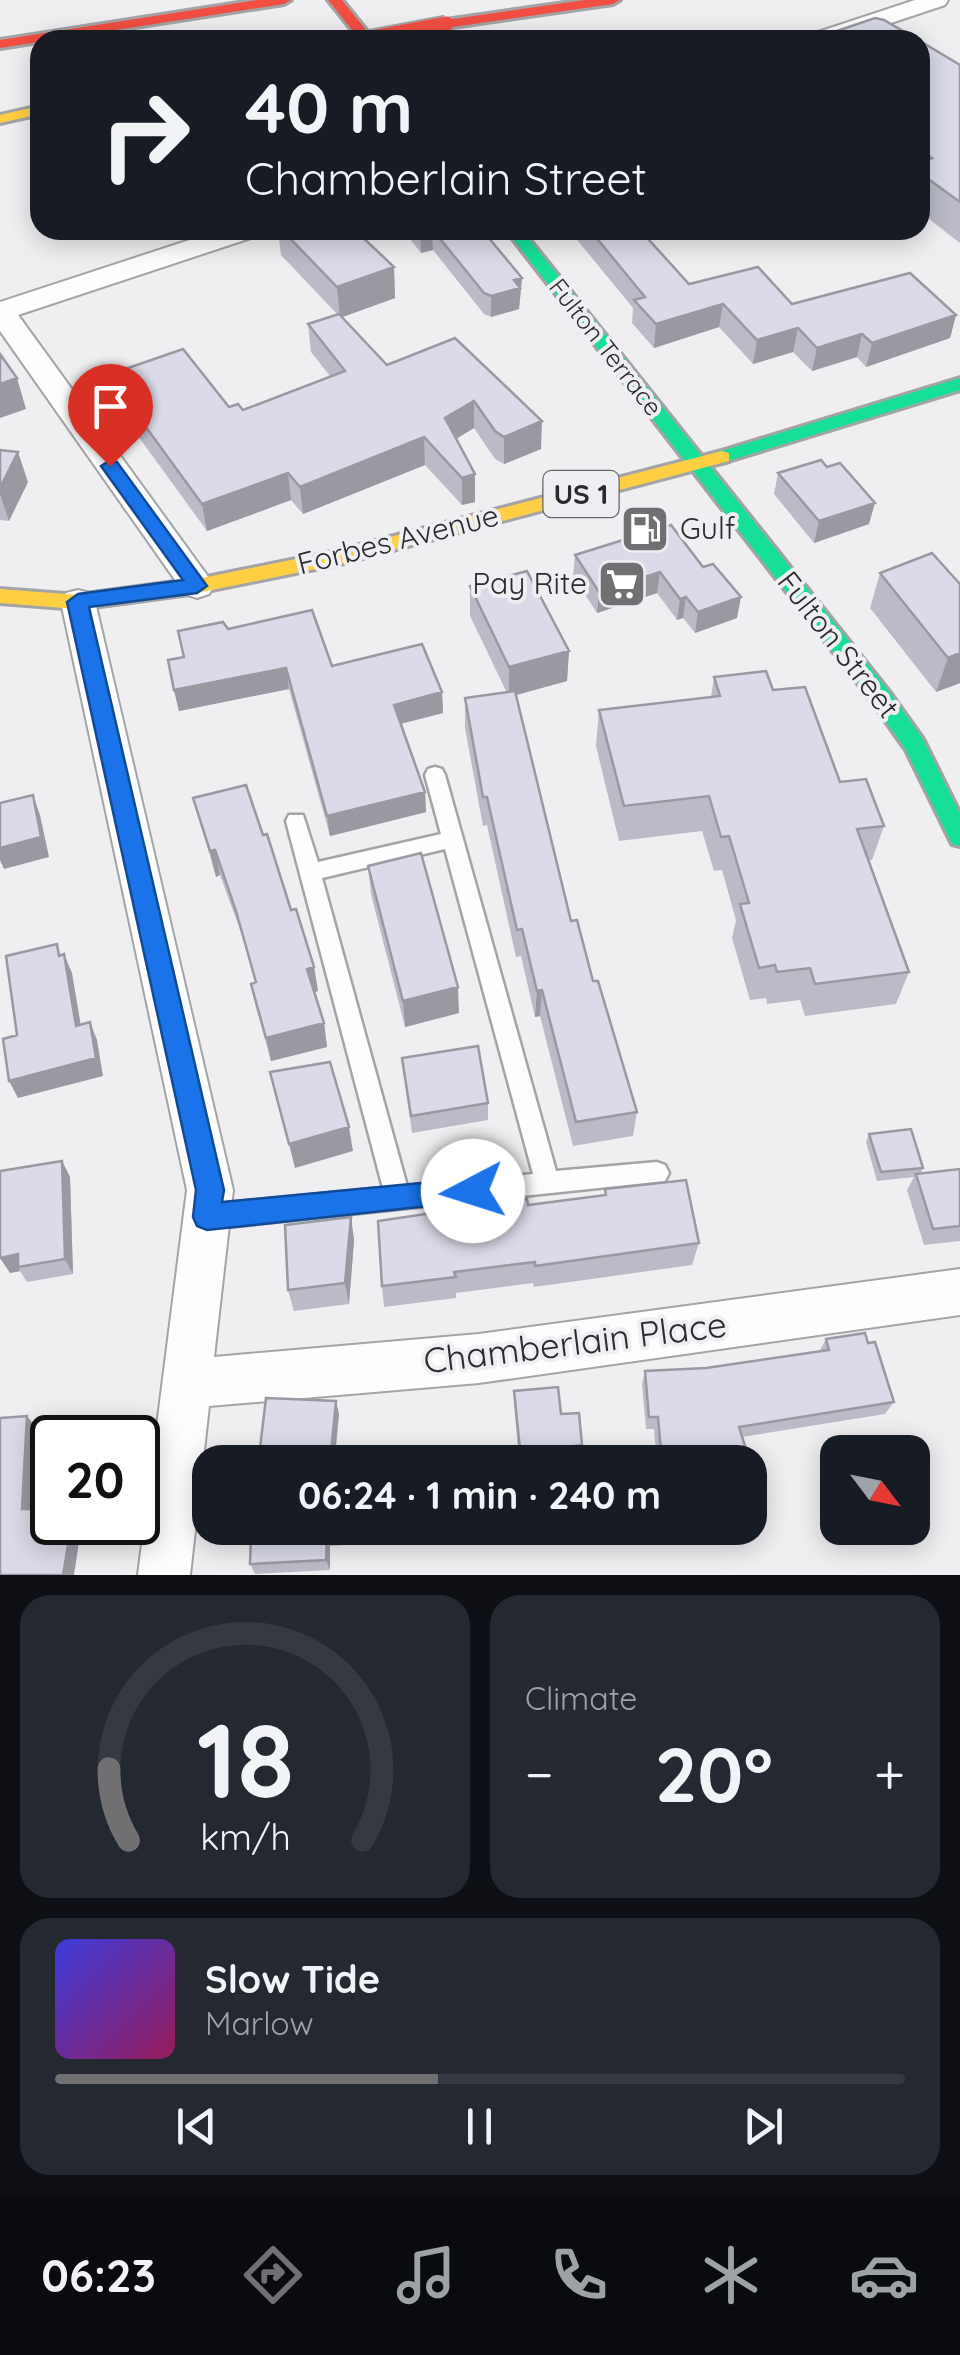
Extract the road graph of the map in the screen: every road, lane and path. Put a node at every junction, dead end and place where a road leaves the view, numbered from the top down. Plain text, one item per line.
1 (334, 0) edge
2 (613, 0) edge
3 (937, 0) edge
4 (272, 2) edge
5 (91, 30) edge
6 (356, 30) edge
7 (415, 30) edge
8 (847, 30) edge
9 (30, 39) edge
10 (0, 44) edge
11 (30, 112) edge
12 (0, 119) edge
13 (217, 240) edge
14 (522, 240) edge
15 (0, 312) edge
16 (960, 384) edge
17 (698, 464) junction
18 (197, 586) junction
19 (0, 596) edge
20 (78, 602) junction
21 (435, 775) dead end
22 (296, 821) dead end
23 (960, 838) edge
24 (453, 839) junction
25 (309, 873) junction
26 (658, 1173) dead end
27 (548, 1184) junction
28 (398, 1198) junction
29 (207, 1217) junction
30 (960, 1292) edge
31 (190, 1383) junction
32 (164, 1575) edge

1 - 6 main road
2 - 7 main road, bridge
3 - 8 street
4 - 5 main road
9 - 10 main road
11 - 12 main road
13 - 15 street
14 - 17 main road, Fulton Terrace
15 - 18 street
16 - 17 main road, Forbes Avenue / US 1
17 - 18 main road, Forbes Avenue / US 1
17 - 23 main road, Fulton Street
18 - 20 main road, Forbes Avenue / US 1
19 - 20 main road, Forbes Avenue / US 1
20 - 29 street
21 - 24 lane
22 - 25 lane
24 - 25 lane
24 - 27 lane
25 - 28 lane
26 - 27 lane
27 - 28 lane
28 - 29 lane
29 - 31 street
30 - 31 street, Chamberlain Place
31 - 32 street

